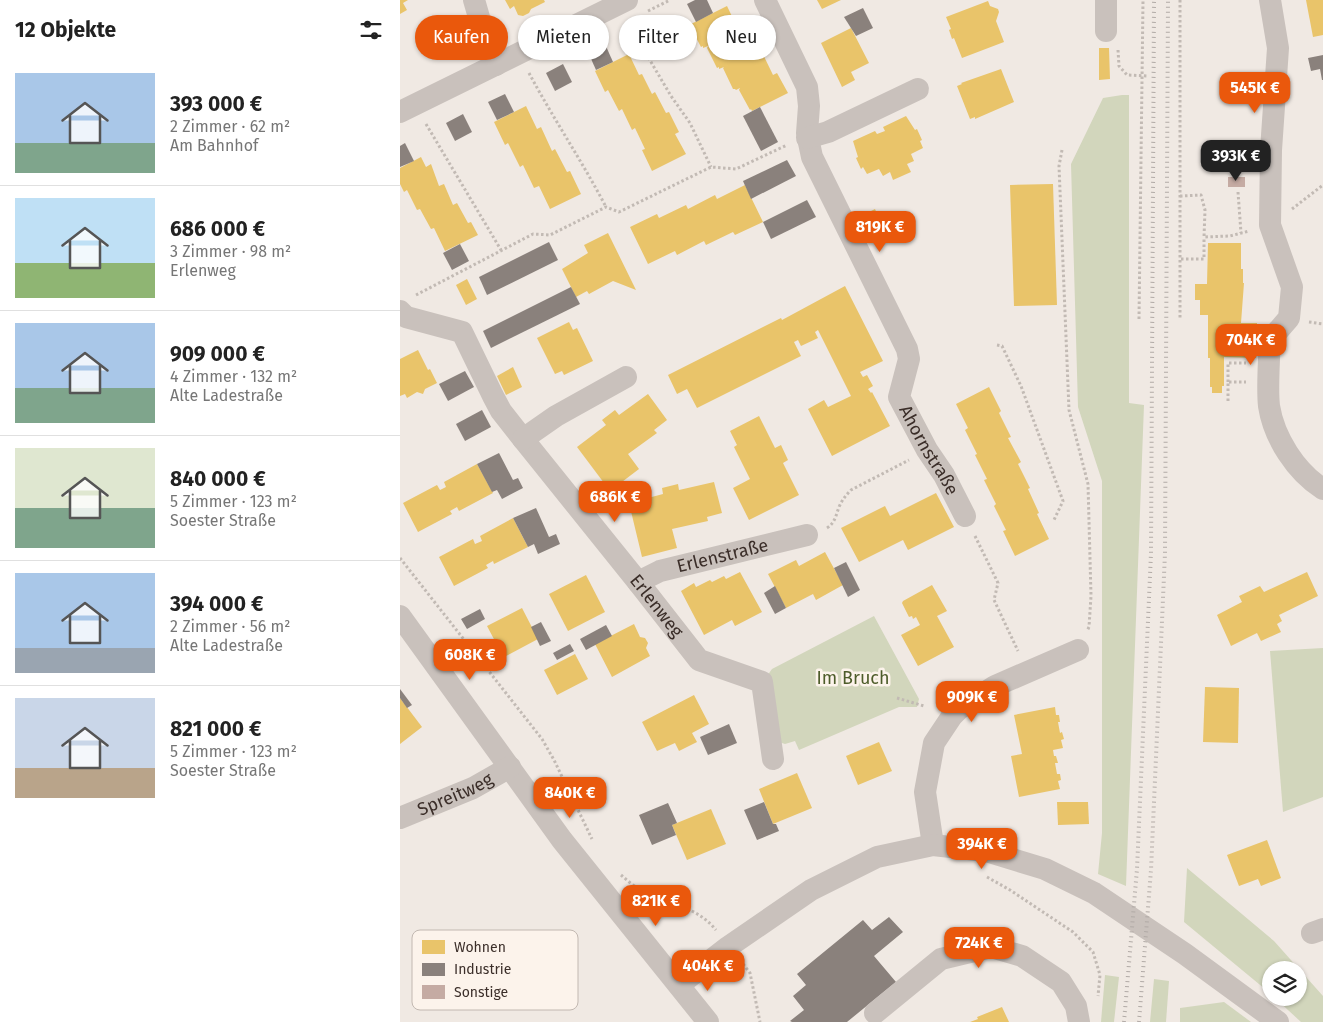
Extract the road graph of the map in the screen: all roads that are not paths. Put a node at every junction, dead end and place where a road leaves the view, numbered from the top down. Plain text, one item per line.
1 (474, 0) edge
2 (765, 0) edge
3 (1106, 0) edge
4 (1270, 0) edge
5 (627, 11) edge
6 (1106, 31) road end
7 (496, 65) junction
8 (918, 89) dead end
9 (408, 119) edge
10 (807, 138) junction
11 (407, 304) edge
12 (626, 378) dead end
13 (523, 439) junction
14 (1318, 486) edge
15 (965, 516) road end
16 (807, 535) road end
17 (638, 582) junction
18 (400, 616) edge
19 (1078, 650) road end
20 (773, 759) dead end
21 (510, 767) junction
22 (401, 817) edge
23 (933, 845) junction
24 (679, 985) junction
25 (876, 1013) dead end
26 (708, 1022) edge
27 (1079, 1022) edge
28 (1278, 1022) edge

1 - 7 street
2 - 10 street, Ahornstraße
3 - 6 street
4 - 14 street
5 - 7 street
7 - 9 street
8 - 10 street
10 - 15 street, Ahornstraße
11 - 13 street, Erlenweg
12 - 13 street
13 - 17 street, Erlenweg
16 - 17 street, Erlenstraße
17 - 20 street, Erlenweg
18 - 21 street
19 - 23 street
21 - 22 street, Spreitweg
21 - 24 street
23 - 24 street
23 - 28 street
24 - 26 street
25 - 27 street

